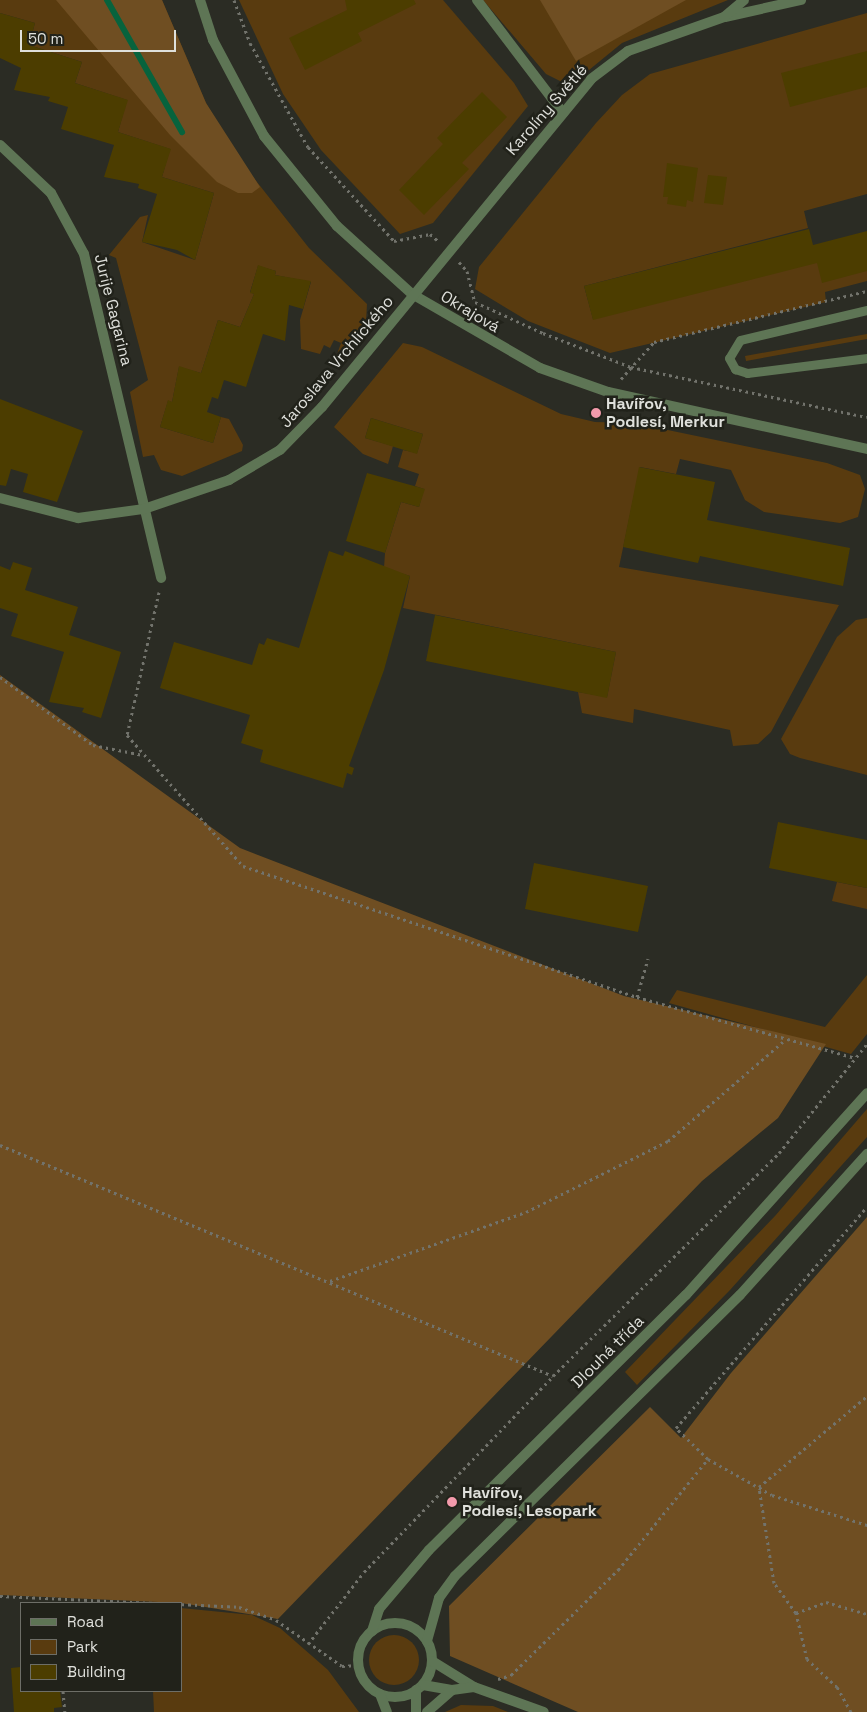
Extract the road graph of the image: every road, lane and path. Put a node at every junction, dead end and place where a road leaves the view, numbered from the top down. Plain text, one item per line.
1 (200, 0) edge
2 (234, 0) edge
3 (477, 0) edge
4 (744, 0) edge
5 (801, 0) edge
6 (724, 17) junction
7 (563, 112) junction
8 (0, 145) edge
9 (448, 251) junction
10 (412, 294) junction
11 (867, 310) edge
12 (867, 358) edge
13 (867, 417) edge
14 (867, 448) edge
15 (0, 498) edge
16 (144, 509) junction
17 (161, 578) joint
18 (0, 678) edge
19 (144, 755) junction
20 (648, 959) dead end
21 (637, 997) junction
22 (786, 1040) junction
23 (867, 1044) edge
24 (856, 1058) junction
25 (867, 1093) edge
26 (0, 1145) edge
27 (867, 1154) edge
28 (867, 1207) edge
29 (329, 1282) junction
30 (553, 1376) junction
31 (867, 1396) edge
32 (708, 1459) junction
33 (759, 1487) junction
34 (867, 1524) edge
35 (0, 1596) edge
36 (53, 1598) junction
37 (53, 1602) edge
38 (136, 1602) edge
39 (182, 1604) edge
40 (796, 1613) junction
41 (867, 1614) edge
42 (372, 1631) junction
43 (427, 1641) junction
44 (308, 1644) junction
45 (432, 1661) junction
46 (358, 1665) junction
47 (474, 1687) junction
48 (419, 1688) junction
49 (452, 1690) junction
50 (63, 1694) edge
51 (380, 1694) junction
52 (65, 1712) edge
53 (387, 1712) edge
54 (416, 1712) edge
55 (427, 1712) edge
56 (544, 1712) edge
57 (851, 1712) edge

1 - 10 street, Okrajová
2 - 9 path
3 - 7 street
4 - 6 street, Karolíny Světlé
5 - 6 street
6 - 7 street, Karolíny Světlé
7 - 9 street, Karolíny Světlé
8 - 16 street, Jurije Gagarina
9 - 10 street, Karolíny Světlé
9 - 13 path
10 - 14 street, Okrajová
10 - 16 street, Jaroslava Vrchlického
11 - 12 lane
15 - 16 street, Jaroslava Vrchlického
16 - 17 street, Jurije Gagarina
17 - 19 path
18 - 19 path
19 - 21 path
20 - 21 path
21 - 22 path
22 - 24 path
22 - 29 path
23 - 24 path
24 - 30 path
25 - 42 street, Dlouhá třída
26 - 29 path
27 - 43 street
28 - 32 path
29 - 30 path
30 - 44 path
31 - 33 path
32 - 33 path
32 - 47 path
33 - 34 path
33 - 40 path
35 - 36 path
36 - 37 path
36 - 38 path
39 - 44 path
40 - 41 path
40 - 57 path
42 - 43 street
42 - 46 street
43 - 45 street
44 - 46 path
45 - 47 street
45 - 48 street
46 - 51 street
47 - 49 street
47 - 56 street
48 - 49 street
48 - 51 street
48 - 54 street
49 - 55 street
50 - 52 path
51 - 53 street

